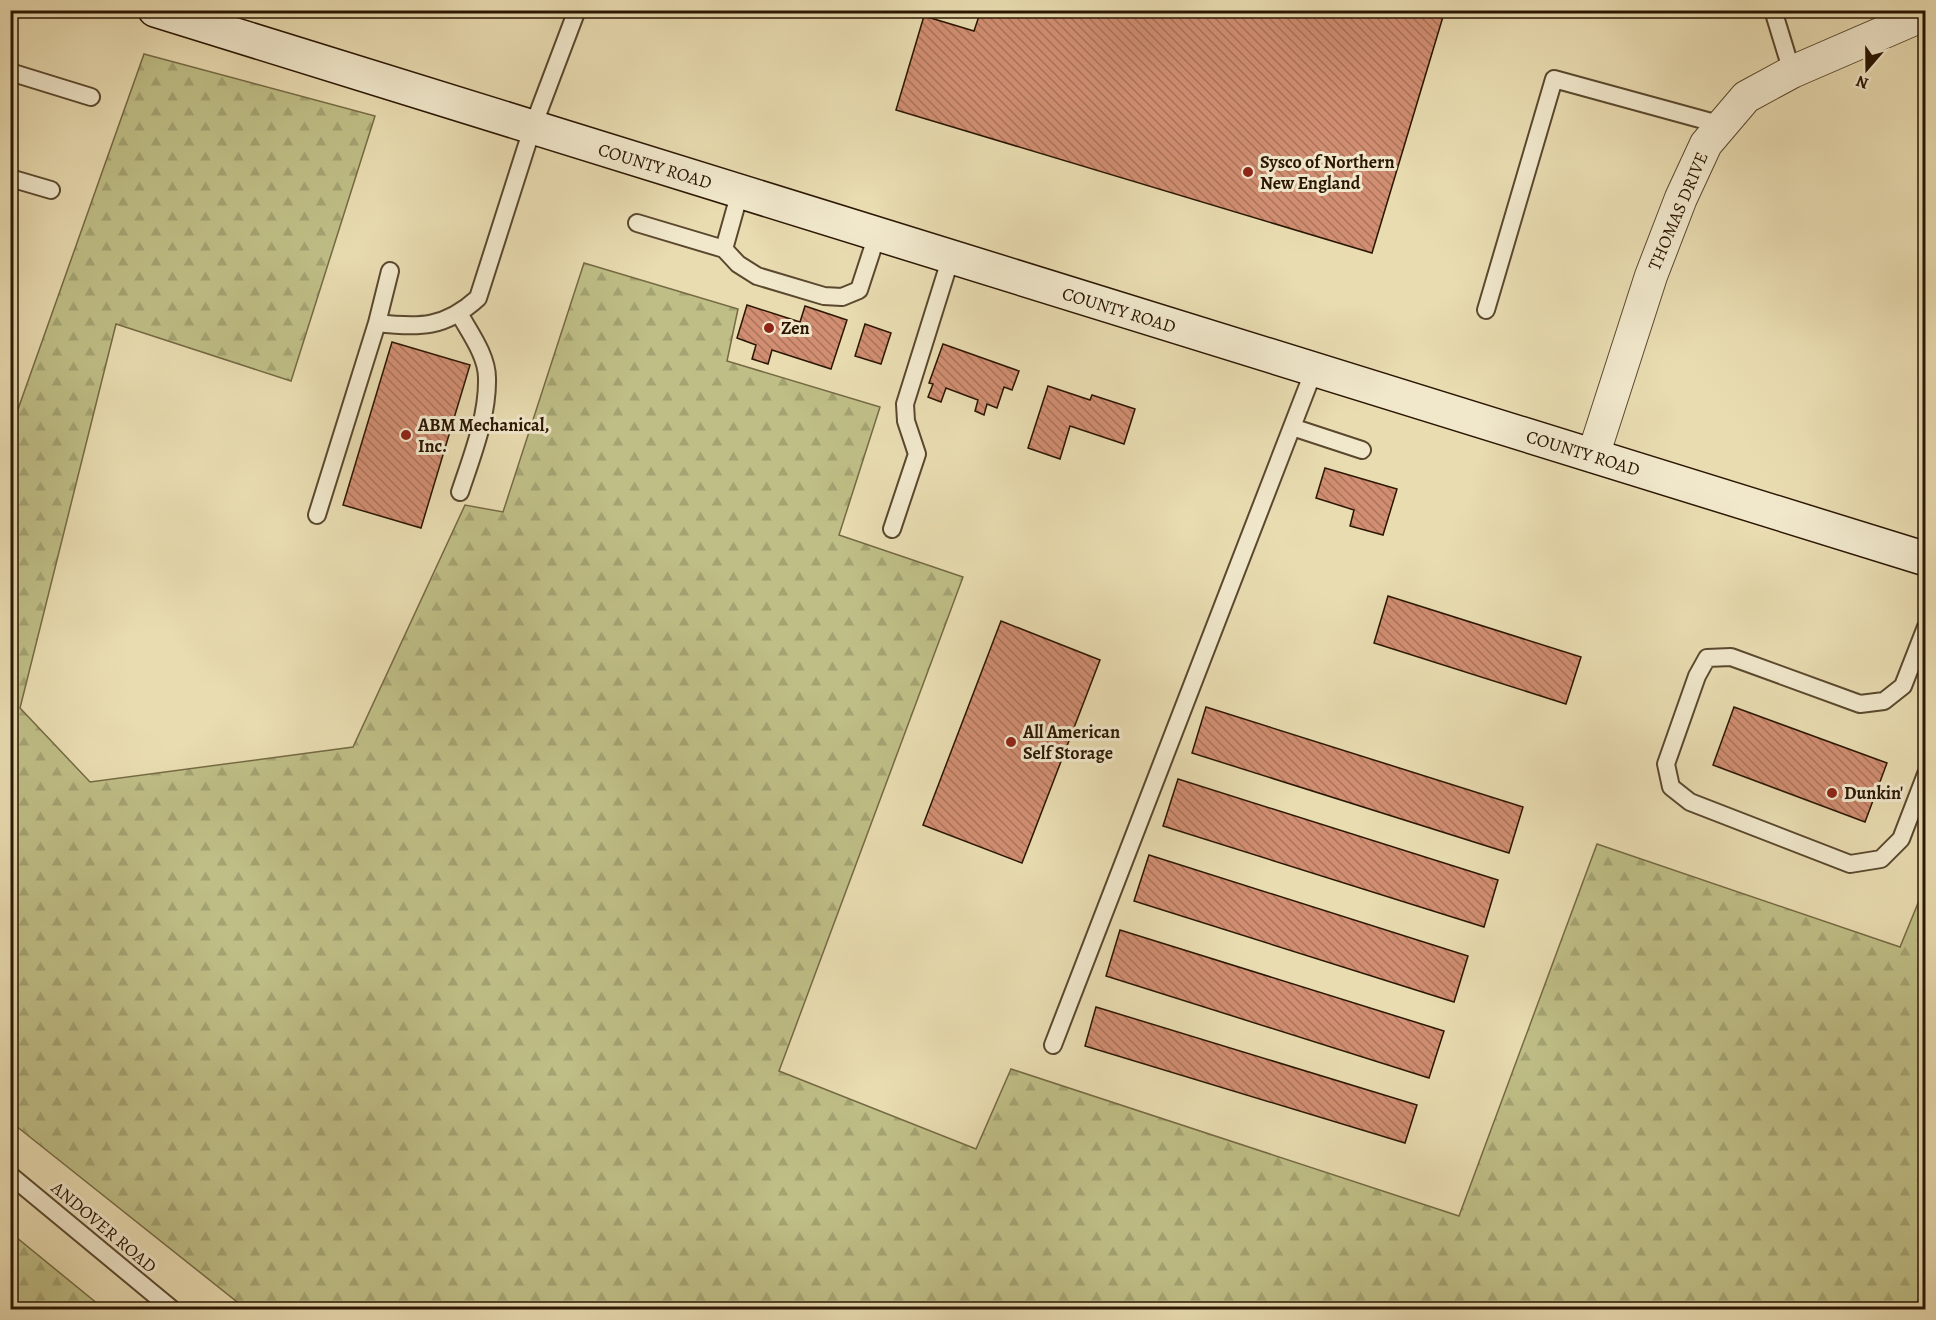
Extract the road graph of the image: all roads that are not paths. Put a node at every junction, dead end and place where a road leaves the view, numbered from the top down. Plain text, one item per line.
1 (155, 10) edge
2 (577, 10) edge
3 (1773, 10) edge
4 (1926, 14) edge
5 (10, 72) edge
6 (1792, 72) junction
7 (91, 97) dead end
8 (1722, 125) junction
9 (532, 129) junction
10 (10, 178) edge
11 (51, 190) dead end
12 (740, 192) junction
13 (637, 223) dead end
14 (877, 235) junction
15 (724, 249) junction
16 (951, 257) junction
17 (390, 271) dead end
18 (1486, 310) dead end
19 (460, 315) junction
20 (377, 323) junction
21 (1314, 370) junction
22 (1292, 427) junction
23 (1362, 450) dead end
24 (1593, 456) junction
25 (460, 492) dead end
26 (317, 515) dead end
27 (892, 530) dead end
28 (1926, 559) edge
29 (1926, 627) edge
30 (1926, 774) edge
31 (1053, 1045) dead end
32 (10, 1175) edge
33 (173, 1310) edge

1 - 9 main road, COUNTY ROAD
2 - 9 lane
3 - 6 lane
4 - 6 street, THOMAS DRIVE
5 - 7 lane
6 - 8 street, THOMAS DRIVE
8 - 18 lane
8 - 24 street, THOMAS DRIVE
9 - 12 main road, COUNTY ROAD
9 - 19 lane
10 - 11 lane
12 - 14 main road, COUNTY ROAD
12 - 15 lane
13 - 15 lane
14 - 15 lane
14 - 16 main road, COUNTY ROAD
16 - 21 main road, COUNTY ROAD
16 - 27 lane
17 - 20 lane
19 - 20 lane
19 - 25 lane
20 - 26 lane
21 - 22 lane
21 - 24 main road, COUNTY ROAD
22 - 23 lane
22 - 31 lane
24 - 28 main road, COUNTY ROAD
29 - 30 lane
32 - 33 lane, ANDOVER ROAD

